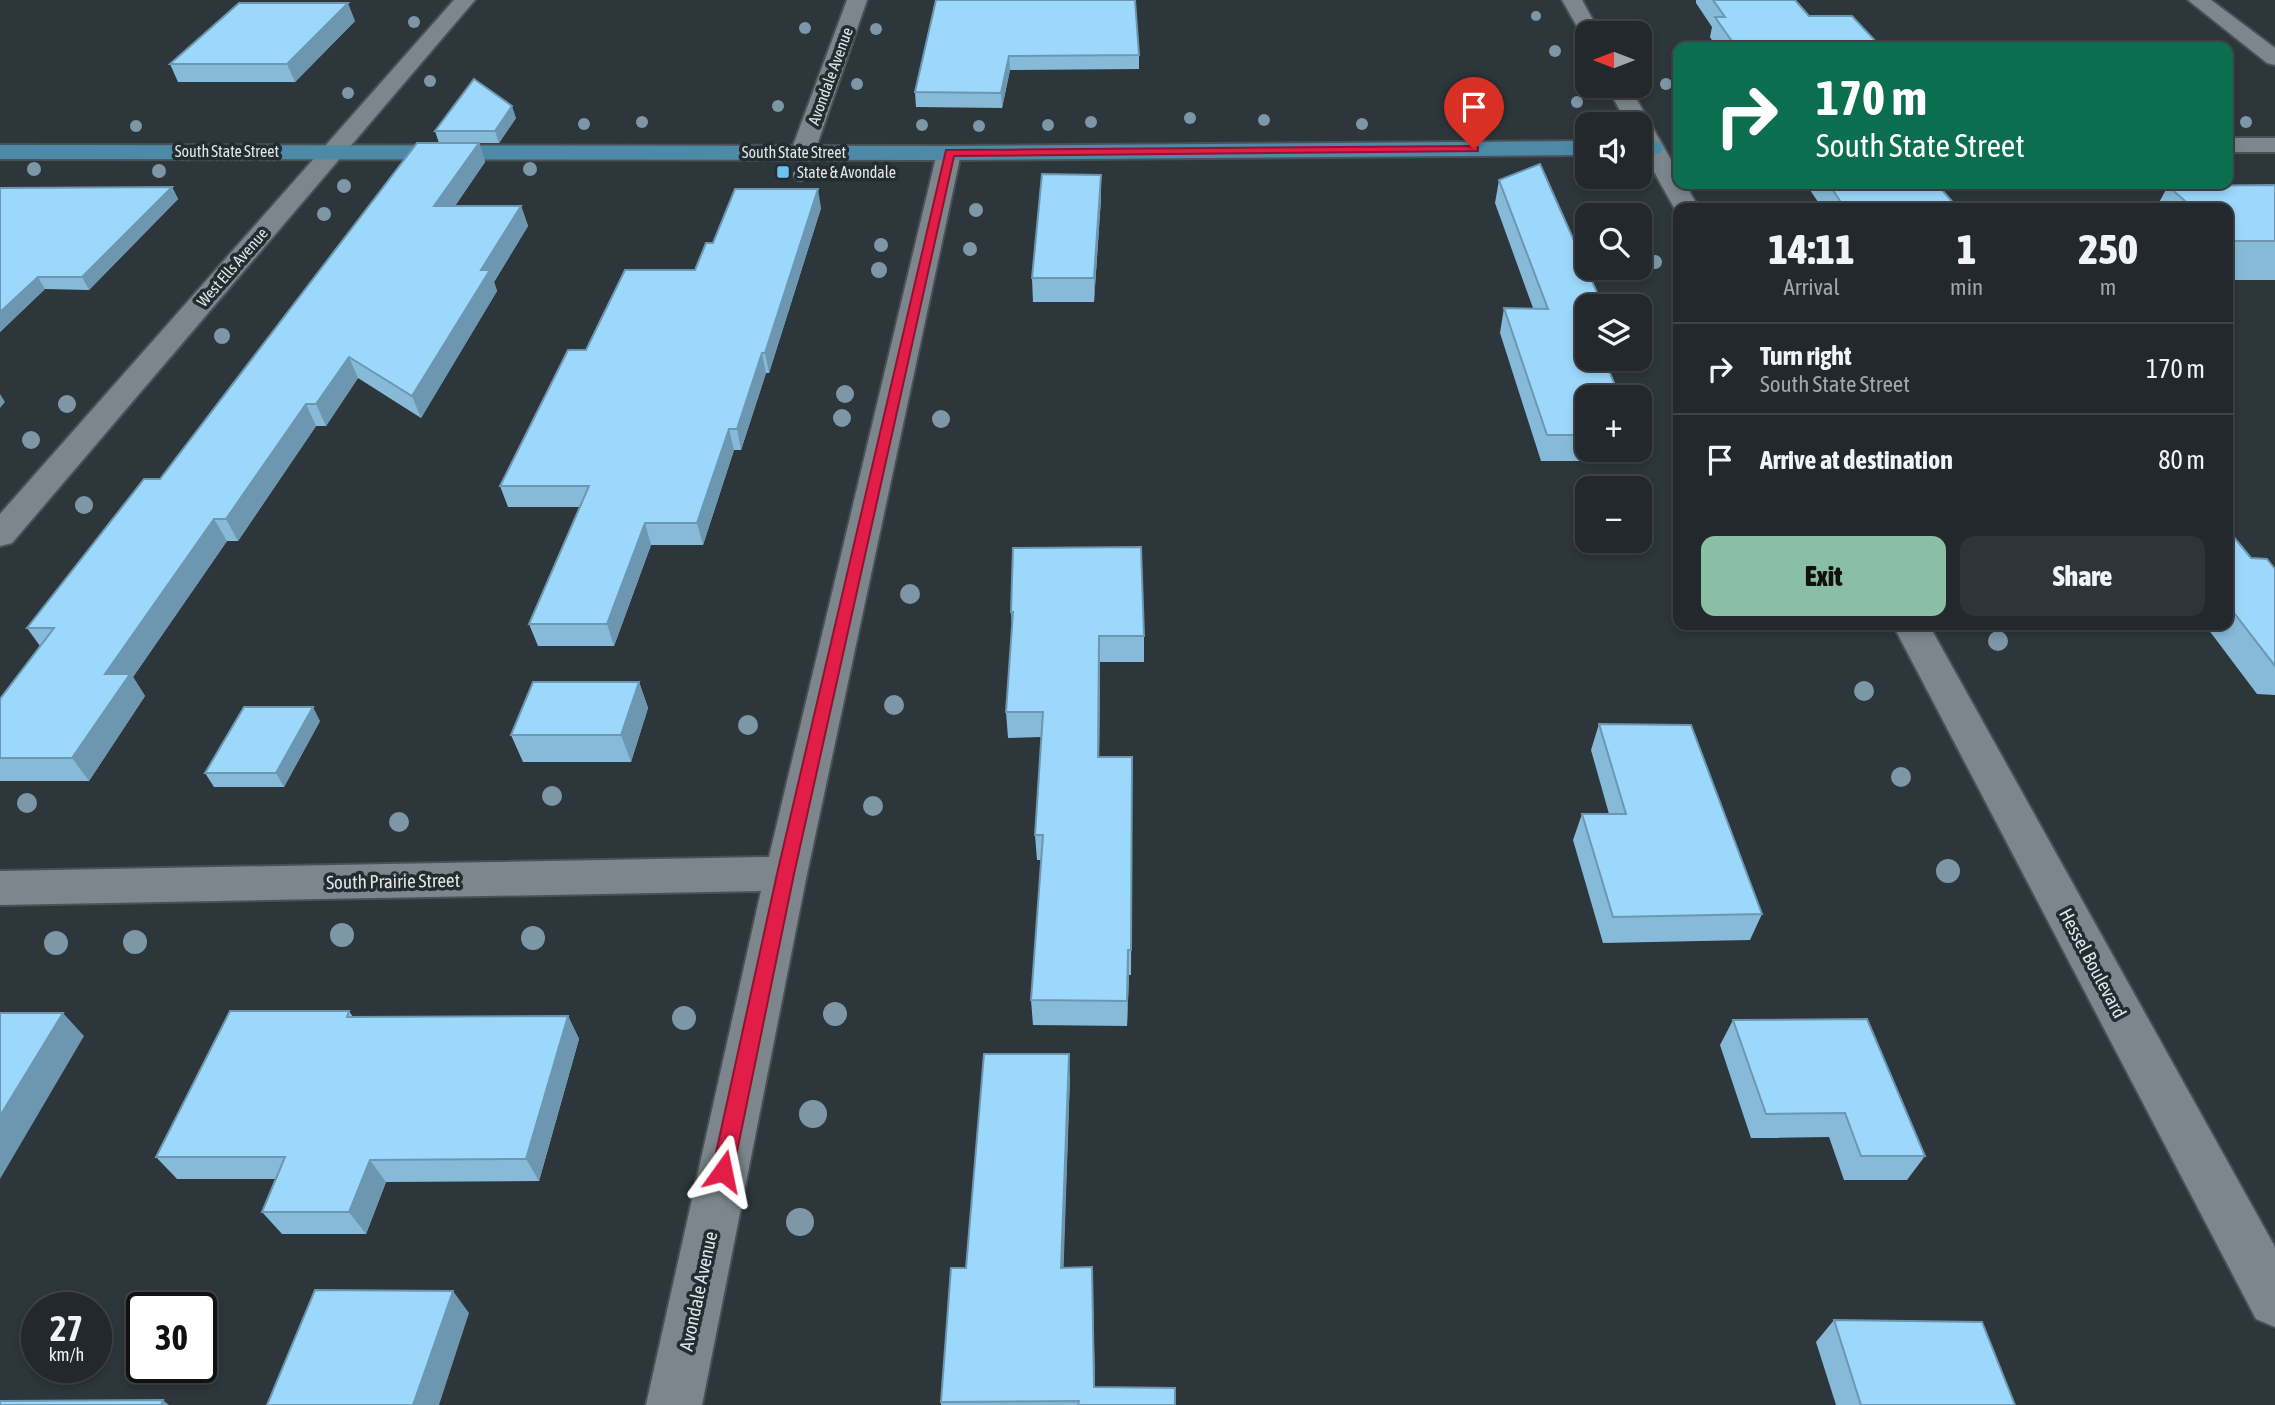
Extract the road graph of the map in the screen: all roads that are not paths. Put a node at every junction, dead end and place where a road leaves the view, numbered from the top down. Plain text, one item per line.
1 (465, 0) edge
2 (857, 0) edge
3 (1572, 0) edge
4 (2198, 0) edge
5 (1583, 21) edge
6 (2275, 58) edge
7 (2233, 145) edge
8 (2275, 145) edge
9 (1575, 148) edge
10 (1652, 148) edge
11 (1673, 148) edge
12 (334, 151) junction
13 (803, 151) junction
14 (0, 152) edge
15 (949, 153) junction
16 (1652, 157) edge
17 (1673, 188) edge
18 (0, 535) edge
19 (1914, 630) edge
20 (786, 874) junction
21 (0, 888) edge
22 (2275, 1300) edge
23 (674, 1405) edge

1 - 12 street, West Ells Avenue
2 - 13 street, Avondale Avenue
3 - 5 street
4 - 6 street
7 - 8 street
9 - 15 main road, South State Street
10 - 11 street
12 - 13 main road, South State Street
12 - 14 main road, South State Street
12 - 18 street, West Ells Avenue
13 - 15 main road, South State Street
15 - 20 street, Avondale Avenue
16 - 17 street
19 - 22 street, Hessel Boulevard
20 - 21 street, South Prairie Street
20 - 23 street, Avondale Avenue

